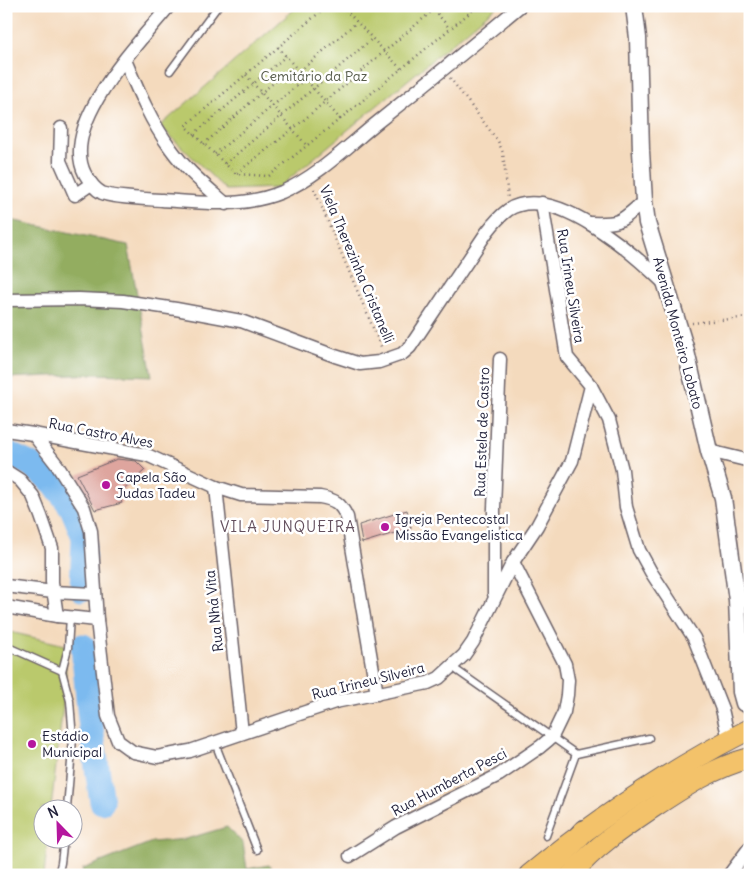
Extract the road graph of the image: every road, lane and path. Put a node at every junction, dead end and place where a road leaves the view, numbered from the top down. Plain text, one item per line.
1 (169, 6) edge
2 (218, 6) edge
3 (327, 6) edge
4 (342, 6) edge
5 (431, 6) edge
6 (438, 6) edge
7 (478, 6) edge
8 (520, 6) edge
9 (634, 6) edge
10 (434, 10) junction
11 (357, 22) junction
12 (450, 30) junction
13 (373, 38) junction
14 (278, 47) junction
15 (384, 50) junction
16 (286, 56) junction
17 (125, 60) junction
18 (295, 66) junction
19 (402, 69) junction
20 (442, 70) junction
21 (170, 71) dead end
22 (300, 72) junction
23 (246, 74) junction
24 (306, 78) junction
25 (253, 82) junction
26 (315, 89) junction
27 (262, 92) junction
28 (325, 101) junction
29 (273, 105) junction
30 (282, 116) junction
31 (340, 119) junction
32 (61, 128) dead end
33 (293, 129) junction
34 (194, 134) junction
35 (204, 144) junction
36 (307, 146) junction
37 (215, 154) junction
38 (225, 164) junction
39 (236, 174) junction
40 (309, 177) junction
41 (91, 184) junction
42 (644, 202) junction
43 (542, 203) junction
44 (226, 204) junction
45 (509, 209) junction
46 (590, 223) junction
47 (666, 286) junction
48 (6, 300) edge
49 (750, 317) edge
50 (678, 324) junction
51 (500, 359) dead end
52 (386, 360) junction
53 (591, 386) junction
54 (6, 430) edge
55 (33, 434) junction
56 (709, 451) junction
57 (750, 461) edge
58 (6, 471) edge
59 (216, 487) junction
60 (513, 562) junction
61 (6, 586) edge
62 (53, 592) junction
63 (95, 594) junction
64 (494, 596) junction
65 (6, 607) edge
66 (57, 616) junction
67 (70, 617) junction
68 (97, 620) junction
69 (6, 646) edge
70 (739, 657) junction
71 (452, 667) junction
72 (62, 672) junction
73 (750, 672) edge
74 (377, 694) junction
75 (750, 706) edge
76 (750, 729) edge
77 (242, 733) junction
78 (552, 737) junction
79 (649, 738) dead end
80 (729, 740) junction
81 (215, 744) junction
82 (576, 754) junction
83 (750, 758) edge
84 (68, 798) edge
85 (584, 831) junction
86 (546, 836) dead end
87 (750, 847) edge
88 (63, 848) edge
89 (257, 850) dead end
90 (350, 856) dead end
91 (58, 875) edge
92 (529, 875) edge
93 (544, 875) edge
94 (571, 875) edge
95 (729, 875) edge

1 - 17 street
2 - 21 lane
3 - 14 path
4 - 11 path
5 - 10 path
6 - 10 path
7 - 12 path
8 - 20 street
9 - 42 street, Avenida Monteiro Lobato
10 - 12 path
10 - 15 path
11 - 13 path
11 - 22 path
12 - 19 path
13 - 15 path
13 - 26 path
14 - 16 path
14 - 23 path
15 - 19 path
15 - 28 path
16 - 18 path
16 - 25 path
17 - 41 street
17 - 44 street
18 - 22 path
18 - 27 path
19 - 31 path
20 - 40 street
20 - 45 path
22 - 24 path
23 - 25 path
23 - 34 path
24 - 26 path
24 - 29 path
25 - 27 path
25 - 34 path
26 - 28 path
26 - 30 path
27 - 29 path
27 - 35 path
28 - 31 path
28 - 33 path
29 - 30 path
29 - 37 path
30 - 33 path
30 - 38 path
31 - 36 path
32 - 41 street
33 - 36 path
33 - 39 path
34 - 35 path
35 - 37 path
36 - 39 path
37 - 38 path
38 - 39 path
40 - 44 street
40 - 52 path, Viela Therezinha Cristanelli
41 - 44 street
42 - 46 street
42 - 47 street, Avenida Monteiro Lobato
43 - 45 street
43 - 46 street
43 - 53 street, Rua Irineu Silveira
45 - 52 street
46 - 47 street
47 - 50 street, Avenida Monteiro Lobato
48 - 52 street
49 - 50 path
50 - 56 street, Avenida Monteiro Lobato
51 - 64 street, Rua Estela de Castro
53 - 60 street, Rua Irineu Silveira
53 - 80 street
54 - 55 street, Rua Castro Alves
55 - 59 street, Rua Castro Alves
55 - 63 street, Rua Irineu Silveira
56 - 57 street
56 - 70 street, Avenida Monteiro Lobato
58 - 62 street
59 - 74 street, Rua Castro Alves
59 - 77 street, Rua Nhá Vita
60 - 64 street, Rua Irineu Silveira
60 - 78 street, Rua Humberta Pesci
61 - 62 street
62 - 63 street
62 - 66 street
63 - 68 street, Rua Irineu Silveira
64 - 71 street, Rua Irineu Silveira
65 - 66 street
66 - 67 street
67 - 68 street
67 - 72 lane
68 - 81 street, Rua Irineu Silveira
69 - 72 lane
70 - 73 street
70 - 75 street, Avenida Monteiro Lobato
71 - 74 street, Rua Irineu Silveira
71 - 78 lane
72 - 84 lane
74 - 77 street, Rua Irineu Silveira
76 - 80 main road
77 - 81 street, Rua Irineu Silveira
78 - 82 lane
78 - 90 street, Rua Humberta Pesci
79 - 82 lane
80 - 85 main road
81 - 89 lane
82 - 86 lane
83 - 94 main road
85 - 92 main road
85 - 93 highway
87 - 95 street
88 - 91 lane

